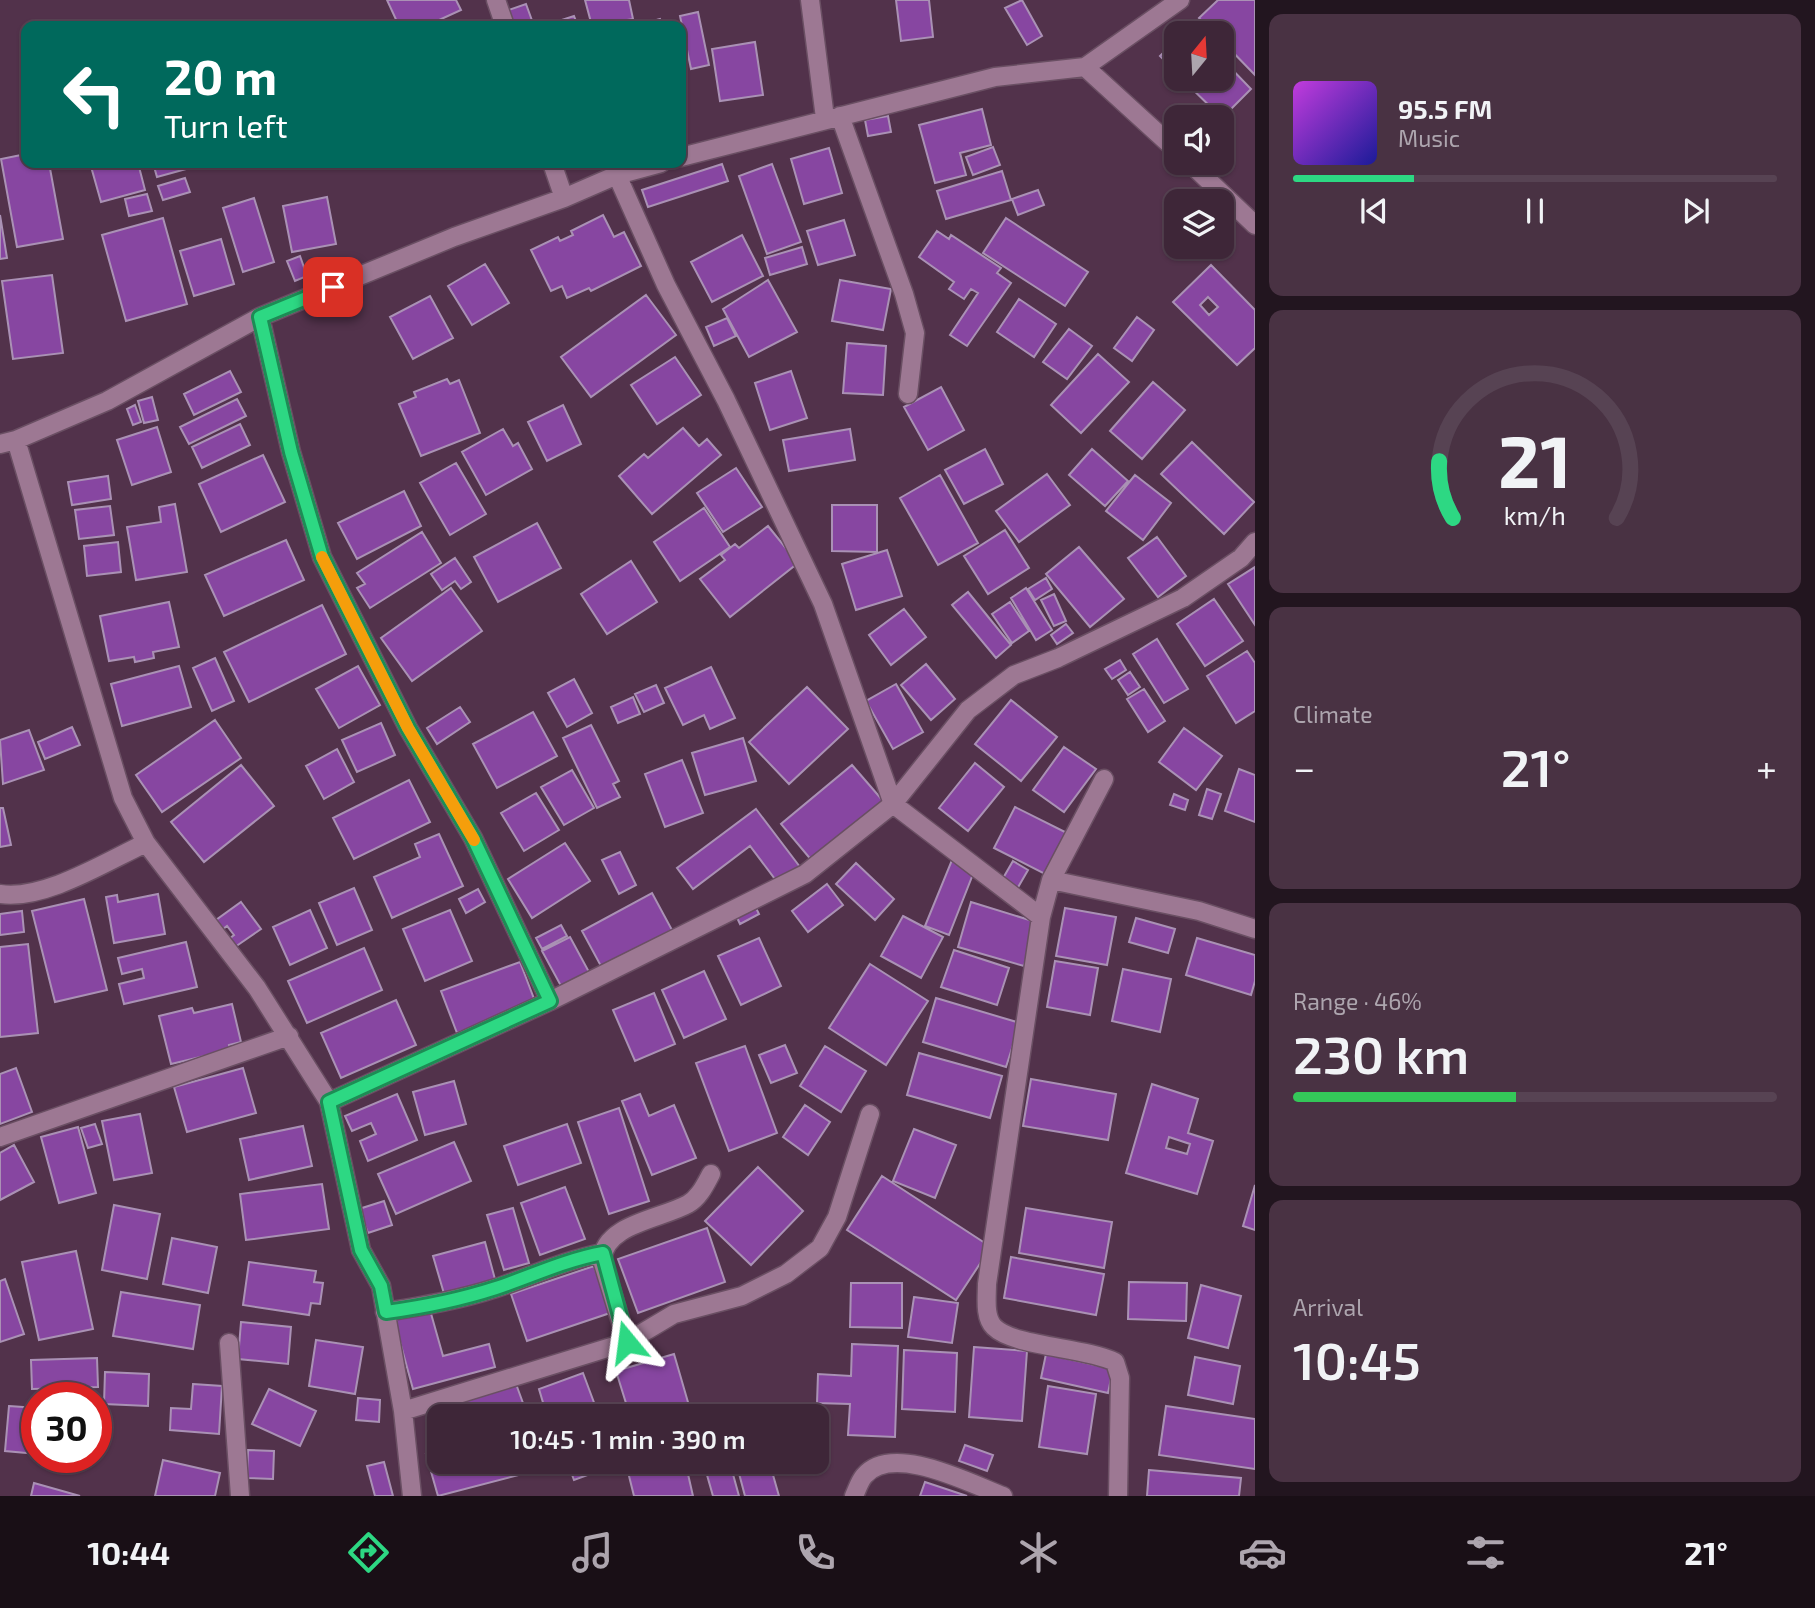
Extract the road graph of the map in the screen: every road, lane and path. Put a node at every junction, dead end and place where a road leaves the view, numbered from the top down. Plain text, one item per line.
1 (496, 0) edge
2 (810, 0) edge
3 (1180, 0) edge
4 (503, 21) edge
5 (1085, 67) junction
6 (833, 117) junction
7 (1164, 139) edge
8 (686, 156) edge
9 (554, 168) edge
10 (643, 168) edge
11 (617, 175) junction
12 (1203, 175) edge
13 (564, 198) junction
14 (1255, 225) edge
15 (260, 317) junction
16 (908, 394) dead end
17 (8, 442) edge
18 (1255, 542) edge
19 (1104, 779) dead end
20 (892, 804) junction
21 (146, 843) junction
22 (1051, 880) junction
23 (0, 894) edge
24 (1041, 917) junction
25 (1255, 929) edge
26 (550, 1001) junction
27 (289, 1036) junction
28 (329, 1102) junction
29 (870, 1114) dead end
30 (0, 1136) edge
31 (711, 1174) dead end
32 (603, 1253) junction
33 (386, 1312) junction
34 (627, 1342) junction
35 (229, 1343) dead end
36 (402, 1411) junction
37 (240, 1496) edge
38 (412, 1496) edge
39 (854, 1496) edge
40 (1003, 1496) edge
41 (1118, 1496) edge

1 - 4 street
2 - 6 street
3 - 5 street
5 - 6 street
5 - 7 street
6 - 8 street
6 - 16 street
9 - 13 street
10 - 11 street
11 - 13 street
11 - 20 street
12 - 14 street
13 - 15 street
15 - 17 street
15 - 26 street
17 - 21 street
18 - 20 street
19 - 22 street
20 - 24 street
20 - 26 street
21 - 23 street
21 - 27 street
22 - 24 street
22 - 25 street
24 - 41 street
26 - 28 street
27 - 28 street
27 - 30 street
28 - 33 street
29 - 34 street
31 - 32 street
32 - 33 street
32 - 34 street
33 - 36 street
34 - 36 street
35 - 37 street
36 - 38 street
39 - 40 street

